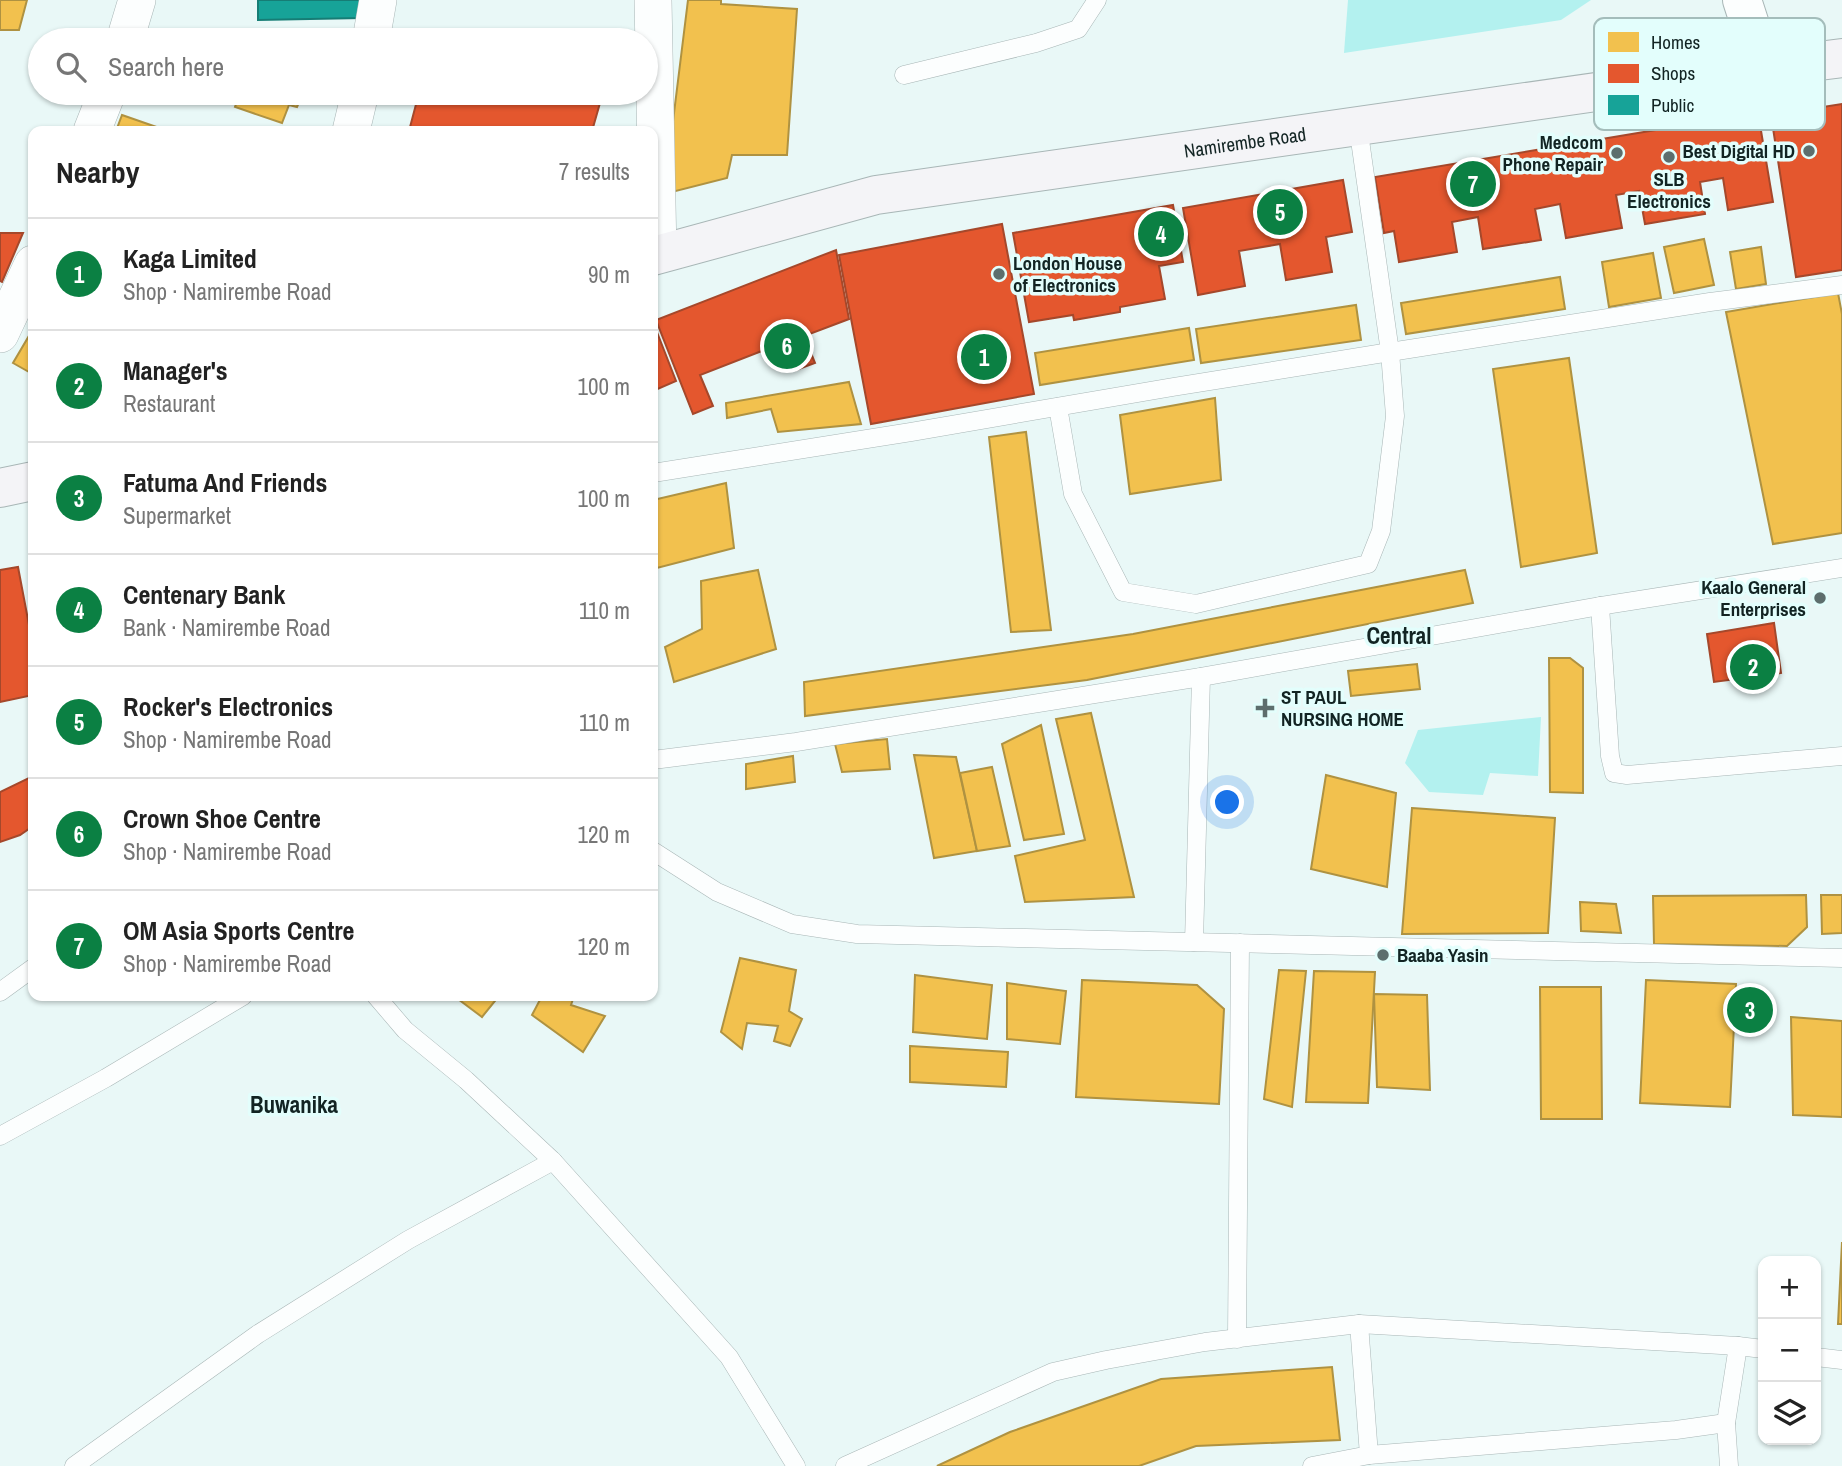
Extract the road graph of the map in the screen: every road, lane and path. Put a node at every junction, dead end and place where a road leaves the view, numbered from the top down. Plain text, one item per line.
1 (137, 0) edge
2 (379, 0) edge
3 (653, 0) edge
4 (1097, 0) edge
5 (1742, 0) edge
6 (1748, 18) edge
7 (129, 28) edge
8 (373, 28) edge
9 (653, 28) edge
10 (904, 75) dead end
11 (1594, 92) edge
12 (102, 105) edge
13 (357, 105) edge
14 (654, 105) edge
15 (94, 126) edge
16 (352, 126) edge
17 (654, 126) edge
18 (1358, 126) junction
19 (658, 254) edge
20 (28, 275) edge
21 (1842, 285) edge
22 (0, 334) edge
23 (1390, 352) junction
24 (1058, 407) junction
25 (658, 471) edge
26 (28, 482) edge
27 (0, 488) edge
28 (1842, 568) edge
29 (1600, 606) junction
30 (1201, 677) junction
31 (1842, 757) edge
32 (658, 759) edge
33 (658, 854) edge
34 (1194, 942) junction
35 (1240, 943) junction
36 (1842, 958) edge
37 (28, 972) edge
38 (0, 992) edge
39 (235, 1001) edge
40 (380, 1001) edge
41 (0, 1136) edge
42 (553, 1161) junction
43 (1359, 1324) junction
44 (1237, 1339) junction
45 (1738, 1346) junction
46 (1758, 1348) edge
47 (1821, 1358) edge
48 (1842, 1360) edge
49 (1726, 1423) junction
50 (1368, 1455) junction
51 (74, 1466) edge
52 (796, 1466) edge
53 (845, 1466) edge
54 (1312, 1466) edge
55 (1729, 1466) edge

1 - 7 street
2 - 8 street
3 - 9 street
4 - 10 lane
5 - 6 street
11 - 18 main road, Namirembe Road
12 - 15 street
13 - 16 street
14 - 17 street
18 - 19 main road, Namirembe Road
18 - 23 lane
20 - 22 street
21 - 23 lane
23 - 24 lane
23 - 24 lane
24 - 25 lane
26 - 27 main road
28 - 29 lane
29 - 30 lane
29 - 31 lane
30 - 32 lane
30 - 34 lane
33 - 34 lane
34 - 35 lane
35 - 36 lane
35 - 44 lane
37 - 38 lane
39 - 41 lane
40 - 42 lane
42 - 51 lane
42 - 52 lane
43 - 44 lane
43 - 45 lane
43 - 50 lane
44 - 53 lane
45 - 46 lane
45 - 49 lane
47 - 48 lane
49 - 50 lane
49 - 55 lane
50 - 54 lane

